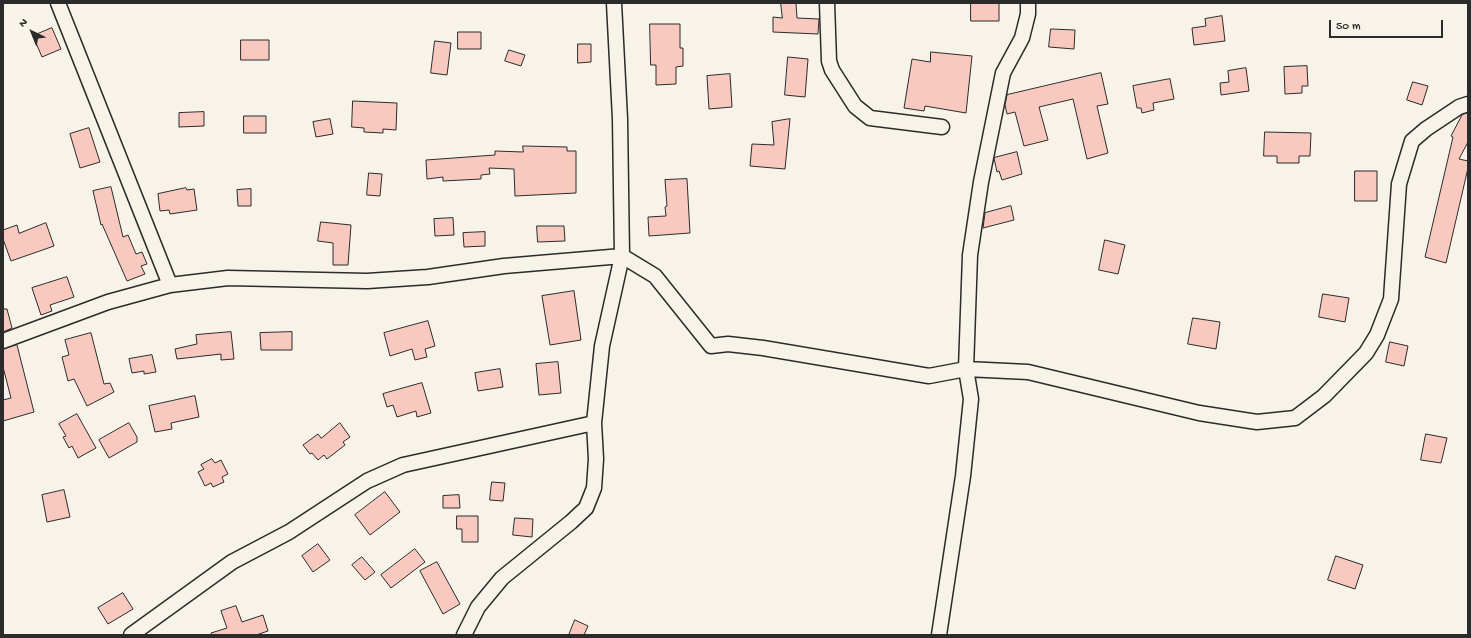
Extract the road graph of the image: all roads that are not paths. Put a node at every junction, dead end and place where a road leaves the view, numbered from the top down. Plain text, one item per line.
1 (58, 3) edge
2 (614, 3) edge
3 (827, 3) edge
4 (1028, 3) edge
5 (1468, 104) edge
6 (942, 127) dead end
7 (622, 256) junction
8 (170, 285) junction
9 (3, 341) edge
10 (966, 369) junction
11 (594, 423) junction
12 (131, 635) edge
13 (464, 635) edge
14 (939, 635) edge

1 - 8 street
2 - 7 street
3 - 6 street
4 - 10 street
5 - 10 street
7 - 8 street
7 - 10 street
7 - 11 street
8 - 9 street
10 - 14 street
11 - 12 street
11 - 13 street

